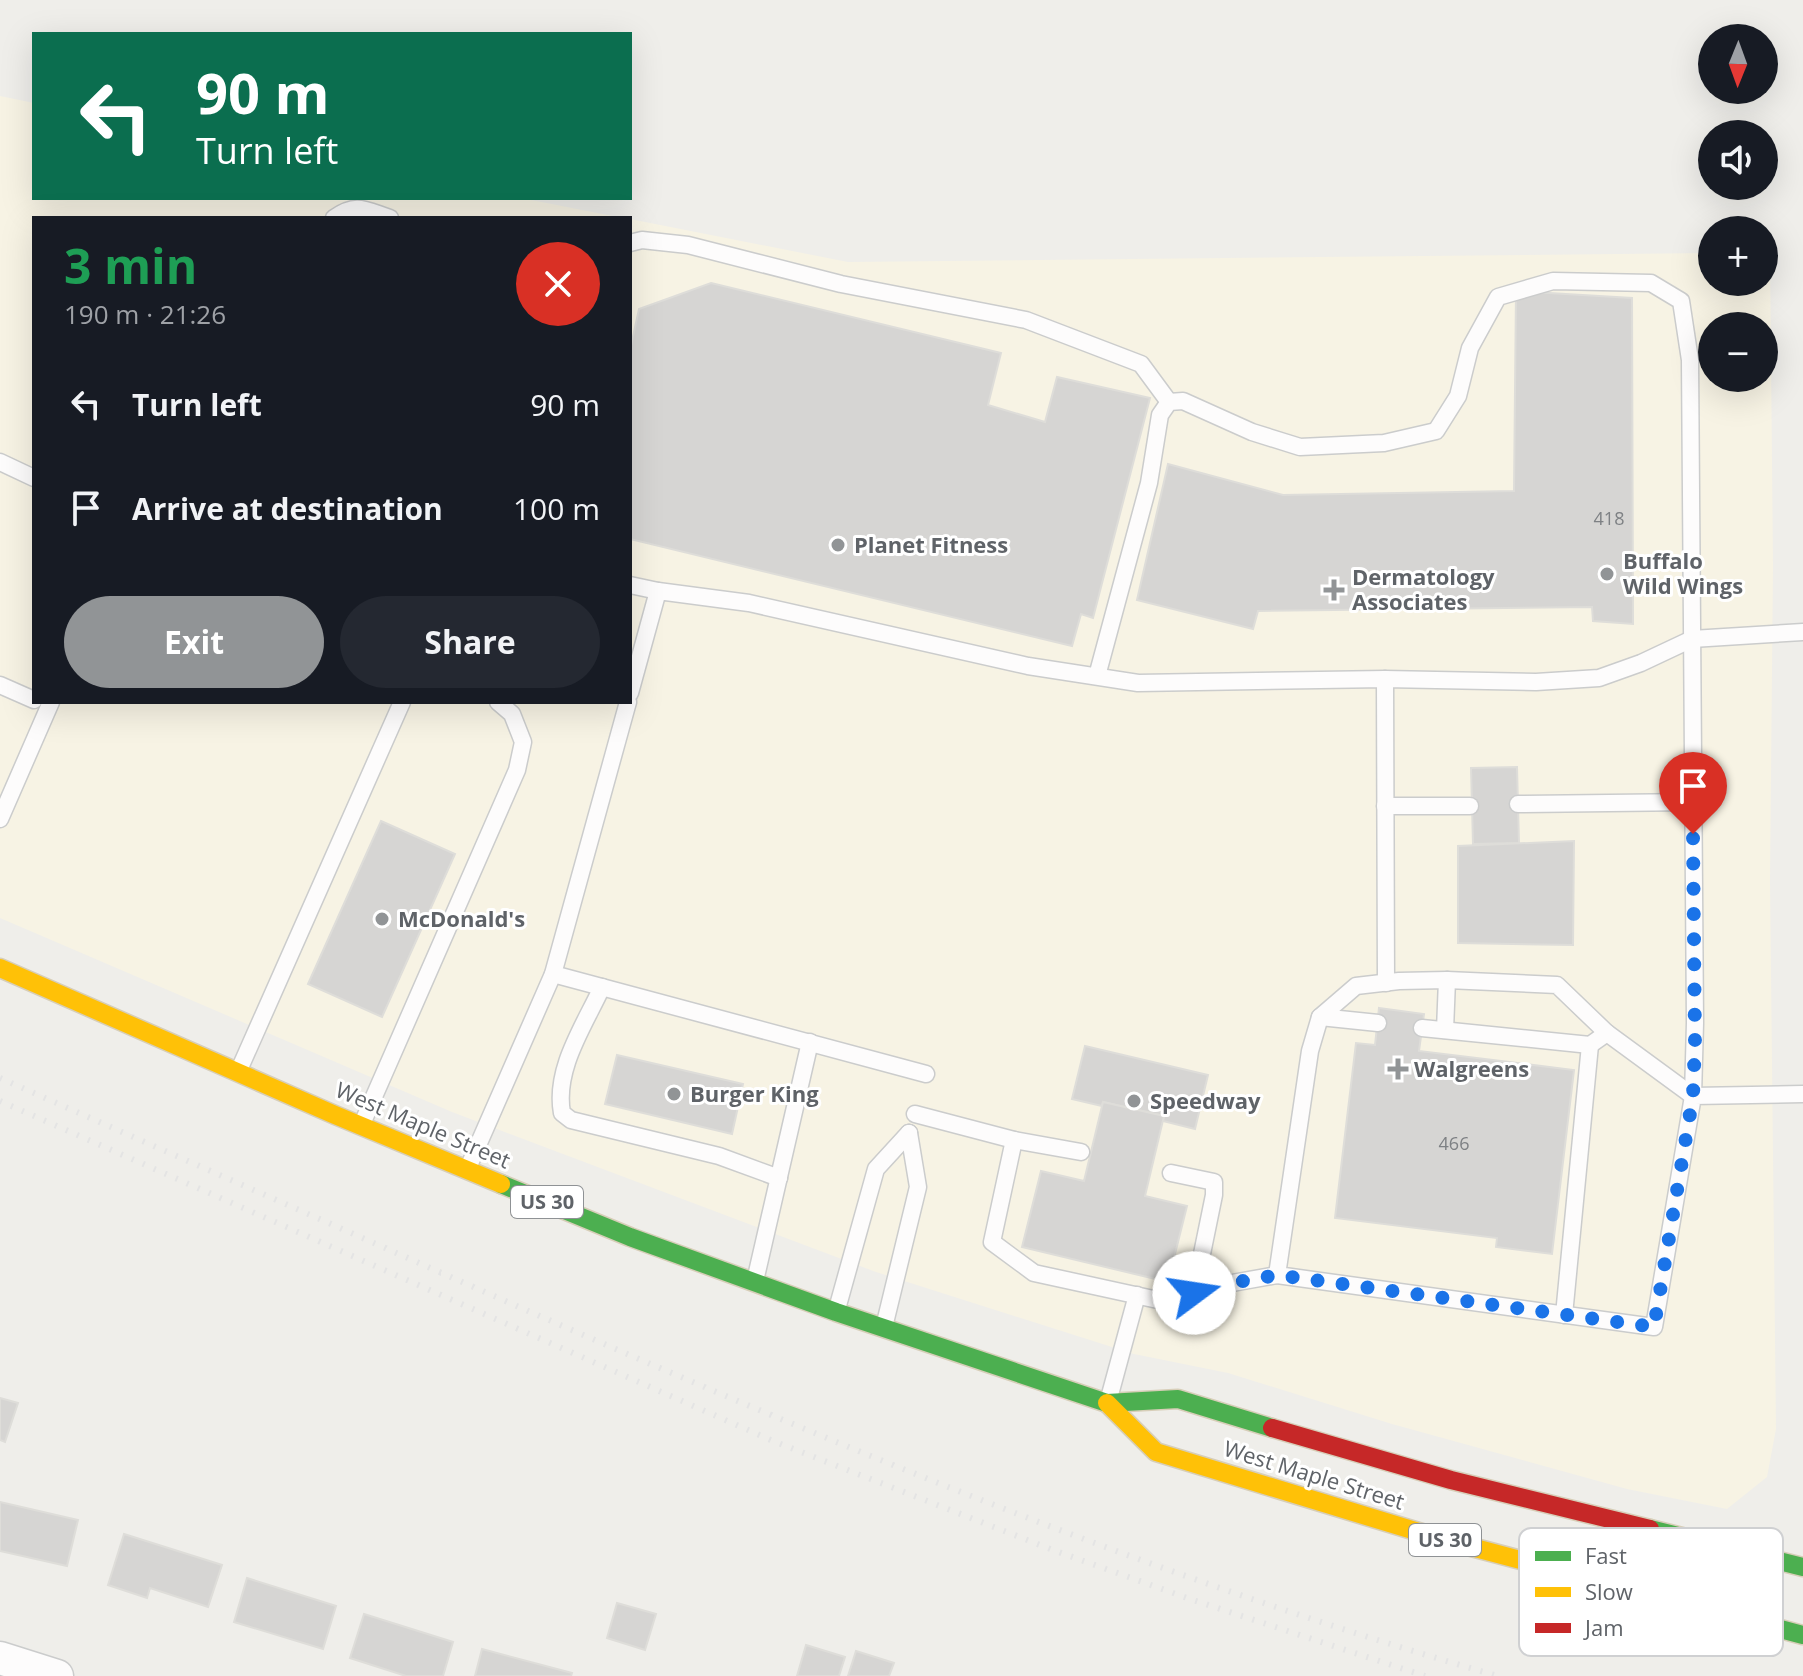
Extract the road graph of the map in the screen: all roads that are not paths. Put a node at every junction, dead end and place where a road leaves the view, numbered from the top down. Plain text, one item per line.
1 (337, 216) edge
2 (384, 216) edge
3 (632, 242) edge
4 (1169, 402) junction
5 (0, 462) edge
6 (32, 477) edge
7 (632, 585) edge
8 (658, 591) junction
9 (1803, 632) edge
10 (1692, 639) junction
11 (1097, 676) junction
12 (1385, 679) junction
13 (0, 685) edge
14 (632, 686) edge
15 (32, 698) edge
16 (43, 704) edge
17 (401, 704) edge
18 (500, 704) edge
19 (627, 704) edge
20 (1694, 802) junction
21 (1518, 804) dead end
22 (1385, 806) junction
23 (1470, 806) dead end
24 (0, 819) edge
25 (0, 968) edge
26 (553, 974) junction
27 (1447, 980) junction
28 (1386, 983) junction
29 (602, 987) junction
30 (1320, 1017) junction
31 (1378, 1023) dead end
32 (1422, 1028) dead end
33 (1445, 1030) junction
34 (1607, 1033) junction
35 (810, 1042) junction
36 (1590, 1045) junction
37 (238, 1072) junction
38 (926, 1074) dead end
39 (1803, 1094) edge
40 (1693, 1096) junction
41 (915, 1114) dead end
42 (361, 1126) junction
43 (1014, 1140) junction
44 (1081, 1152) dead end
45 (467, 1169) junction
46 (1171, 1173) dead end
47 (779, 1178) junction
48 (1277, 1275) junction
49 (755, 1283) junction
50 (1194, 1293) junction
51 (1137, 1295) junction
52 (836, 1312) junction
53 (1564, 1315) junction
54 (884, 1328) junction
55 (1107, 1403) junction
56 (1645, 1528) edge
57 (1519, 1560) edge
58 (1783, 1562) edge
59 (1803, 1567) edge
60 (1783, 1630) edge
61 (1803, 1635) edge
62 (0, 1658) edge
63 (57, 1676) edge

1 - 2 lane
3 - 4 lane
4 - 10 lane
4 - 11 lane
5 - 6 lane
7 - 8 lane
8 - 11 lane
8 - 14 lane
9 - 10 lane
10 - 12 lane
10 - 20 lane
11 - 12 lane
12 - 22 lane
13 - 15 lane
16 - 24 lane
17 - 37 lane
18 - 42 lane
19 - 26 lane
20 - 21 lane
20 - 40 lane
22 - 23 lane
22 - 28 lane
25 - 37 main road, West Maple Street / US 30
26 - 29 lane
26 - 45 lane
27 - 28 lane
27 - 33 lane
27 - 34 lane
28 - 30 lane
29 - 35 lane
29 - 47 lane
30 - 31 lane
30 - 48 lane
32 - 33 lane
33 - 36 lane
34 - 36 lane
34 - 40 lane
35 - 38 lane
35 - 47 lane
36 - 53 lane
37 - 42 main road, West Maple Street / US 30
39 - 40 lane
40 - 53 lane
41 - 43 lane
42 - 45 main road, West Maple Street / US 30
43 - 44 lane
43 - 51 lane
45 - 49 main road, West Maple Street / US 30
46 - 50 lane
47 - 49 lane
48 - 50 lane
48 - 53 lane
49 - 52 main road, West Maple Street / US 30
50 - 51 lane
51 - 55 lane
52 - 54 main road, West Maple Street / US 30
52 - 54 lane
54 - 55 main road, West Maple Street / US 30
55 - 56 main road, West Maple Street / US 30
55 - 57 main road, West Maple Street / US 30
58 - 59 main road, West Maple Street / US 30
60 - 61 main road, West Maple Street / US 30
62 - 63 street

